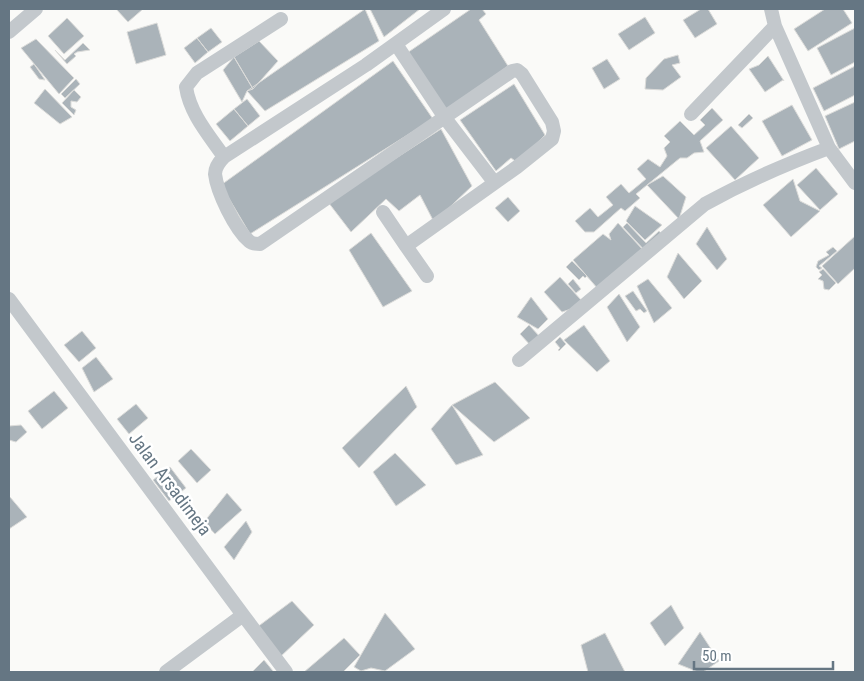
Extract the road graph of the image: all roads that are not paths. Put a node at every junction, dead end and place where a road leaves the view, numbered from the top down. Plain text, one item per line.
1 (36, 9) edge
2 (444, 9) edge
3 (771, 9) edge
4 (281, 19) dead end
5 (775, 26) junction
6 (9, 32) edge
7 (396, 44) junction
8 (691, 114) dead end
9 (445, 118) junction
10 (829, 148) junction
11 (224, 156) junction
12 (494, 182) junction
13 (855, 183) edge
14 (383, 212) dead end
15 (406, 246) junction
16 (428, 276) dead end
17 (9, 299) edge
18 (519, 360) dead end
19 (243, 615) junction
20 (166, 672) edge
21 (286, 672) edge

1 - 6 street
2 - 7 street
3 - 5 street
4 - 11 street
5 - 8 street
5 - 10 street
7 - 9 street
7 - 11 street
9 - 11 street
9 - 12 street
9 - 12 street
10 - 13 street
10 - 18 street
12 - 15 street
14 - 15 street
15 - 16 street
17 - 19 street, Jalan Arsadimeja
19 - 20 street
19 - 21 street, Jalan Arsadimeja

